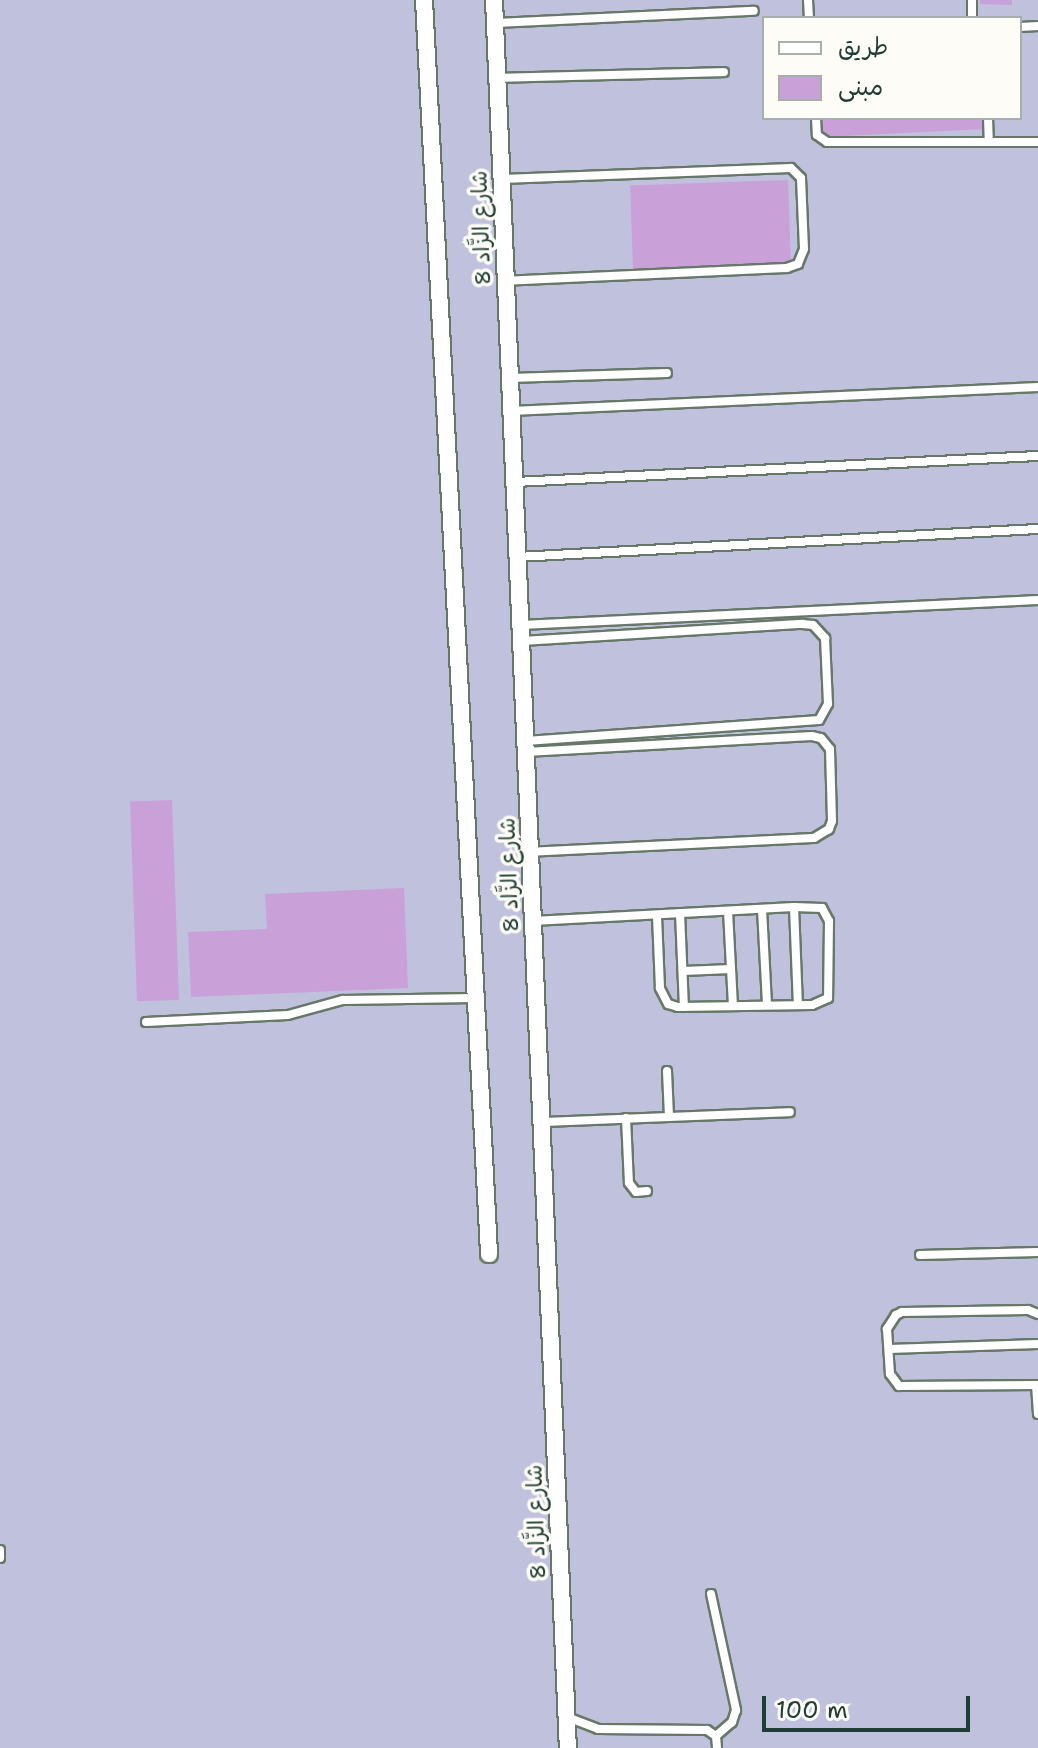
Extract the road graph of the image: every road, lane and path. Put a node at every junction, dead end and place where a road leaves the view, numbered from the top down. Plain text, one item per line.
1 (424, 0) edge
2 (494, 0) edge
3 (754, 11) dead end
4 (495, 23) junction
5 (724, 72) dead end
6 (497, 78) junction
7 (816, 120) edge
8 (988, 120) edge
9 (989, 142) junction
10 (1038, 142) edge
11 (501, 179) junction
12 (505, 281) junction
13 (667, 373) dead end
14 (509, 378) junction
15 (1038, 387) edge
16 (511, 411) junction
17 (1038, 456) edge
18 (514, 482) junction
19 (1038, 529) edge
20 (517, 557) junction
21 (1038, 600) edge
22 (521, 633) junction
23 (526, 746) junction
24 (530, 852) junction
25 (794, 907) junction
26 (762, 909) junction
27 (728, 911) junction
28 (680, 913) junction
29 (657, 915) junction
30 (533, 921) junction
31 (731, 969) junction
32 (683, 971) junction
33 (476, 998) junction
34 (767, 1005) junction
35 (798, 1005) junction
36 (733, 1006) junction
37 (684, 1007) junction
38 (146, 1022) dead end
39 (667, 1071) dead end
40 (790, 1112) dead end
41 (669, 1117) junction
42 (626, 1118) junction
43 (541, 1122) junction
44 (647, 1191) dead end
45 (1038, 1252) edge
46 (489, 1254) dead end
47 (920, 1255) dead end
48 (1038, 1314) edge
49 (1038, 1344) edge
50 (889, 1349) junction
51 (1037, 1385) edge
52 (1038, 1414) edge
53 (0, 1550) edge
54 (0, 1558) edge
55 (711, 1594) dead end
56 (567, 1717) junction
57 (716, 1736) junction
58 (568, 1748) edge
59 (717, 1748) edge

1 - 33 street, شارع الزَّاد 8
2 - 4 street, شارع الزَّاد 8
3 - 4 lane
4 - 6 street, شارع الزَّاد 8
5 - 6 lane
6 - 11 street, شارع الزَّاد 8
7 - 9 lane
8 - 9 lane
9 - 10 lane
11 - 12 street, شارع الزَّاد 8
11 - 12 lane
12 - 14 street, شارع الزَّاد 8
13 - 14 lane
14 - 16 street, شارع الزَّاد 8
15 - 16 lane
16 - 18 street, شارع الزَّاد 8
17 - 18 lane
18 - 20 street, شارع الزَّاد 8
19 - 20 lane
20 - 22 street, شارع الزَّاد 8
21 - 22 lane
22 - 23 street, شارع الزَّاد 8
22 - 23 lane
23 - 24 street, شارع الزَّاد 8
23 - 24 lane
24 - 30 street, شارع الزَّاد 8
25 - 26 lane
25 - 35 lane
25 - 35 lane
26 - 27 lane
26 - 34 lane
27 - 28 lane
27 - 31 lane
28 - 29 lane
28 - 32 lane
29 - 30 lane
29 - 37 lane
30 - 43 street, شارع الزَّاد 8
31 - 32 lane
31 - 36 lane
32 - 37 lane
33 - 38 lane
33 - 46 street, شارع الزَّاد 8
34 - 35 lane
34 - 36 lane
36 - 37 lane
39 - 41 lane
40 - 41 lane
41 - 42 lane
42 - 43 lane
42 - 44 lane
43 - 56 street, شارع الزَّاد 8
45 - 47 lane
48 - 50 lane
49 - 50 lane
50 - 51 lane
51 - 52 lane
53 - 54 lane
55 - 57 lane
56 - 57 lane
56 - 58 street, شارع الزَّاد 8
57 - 59 lane

